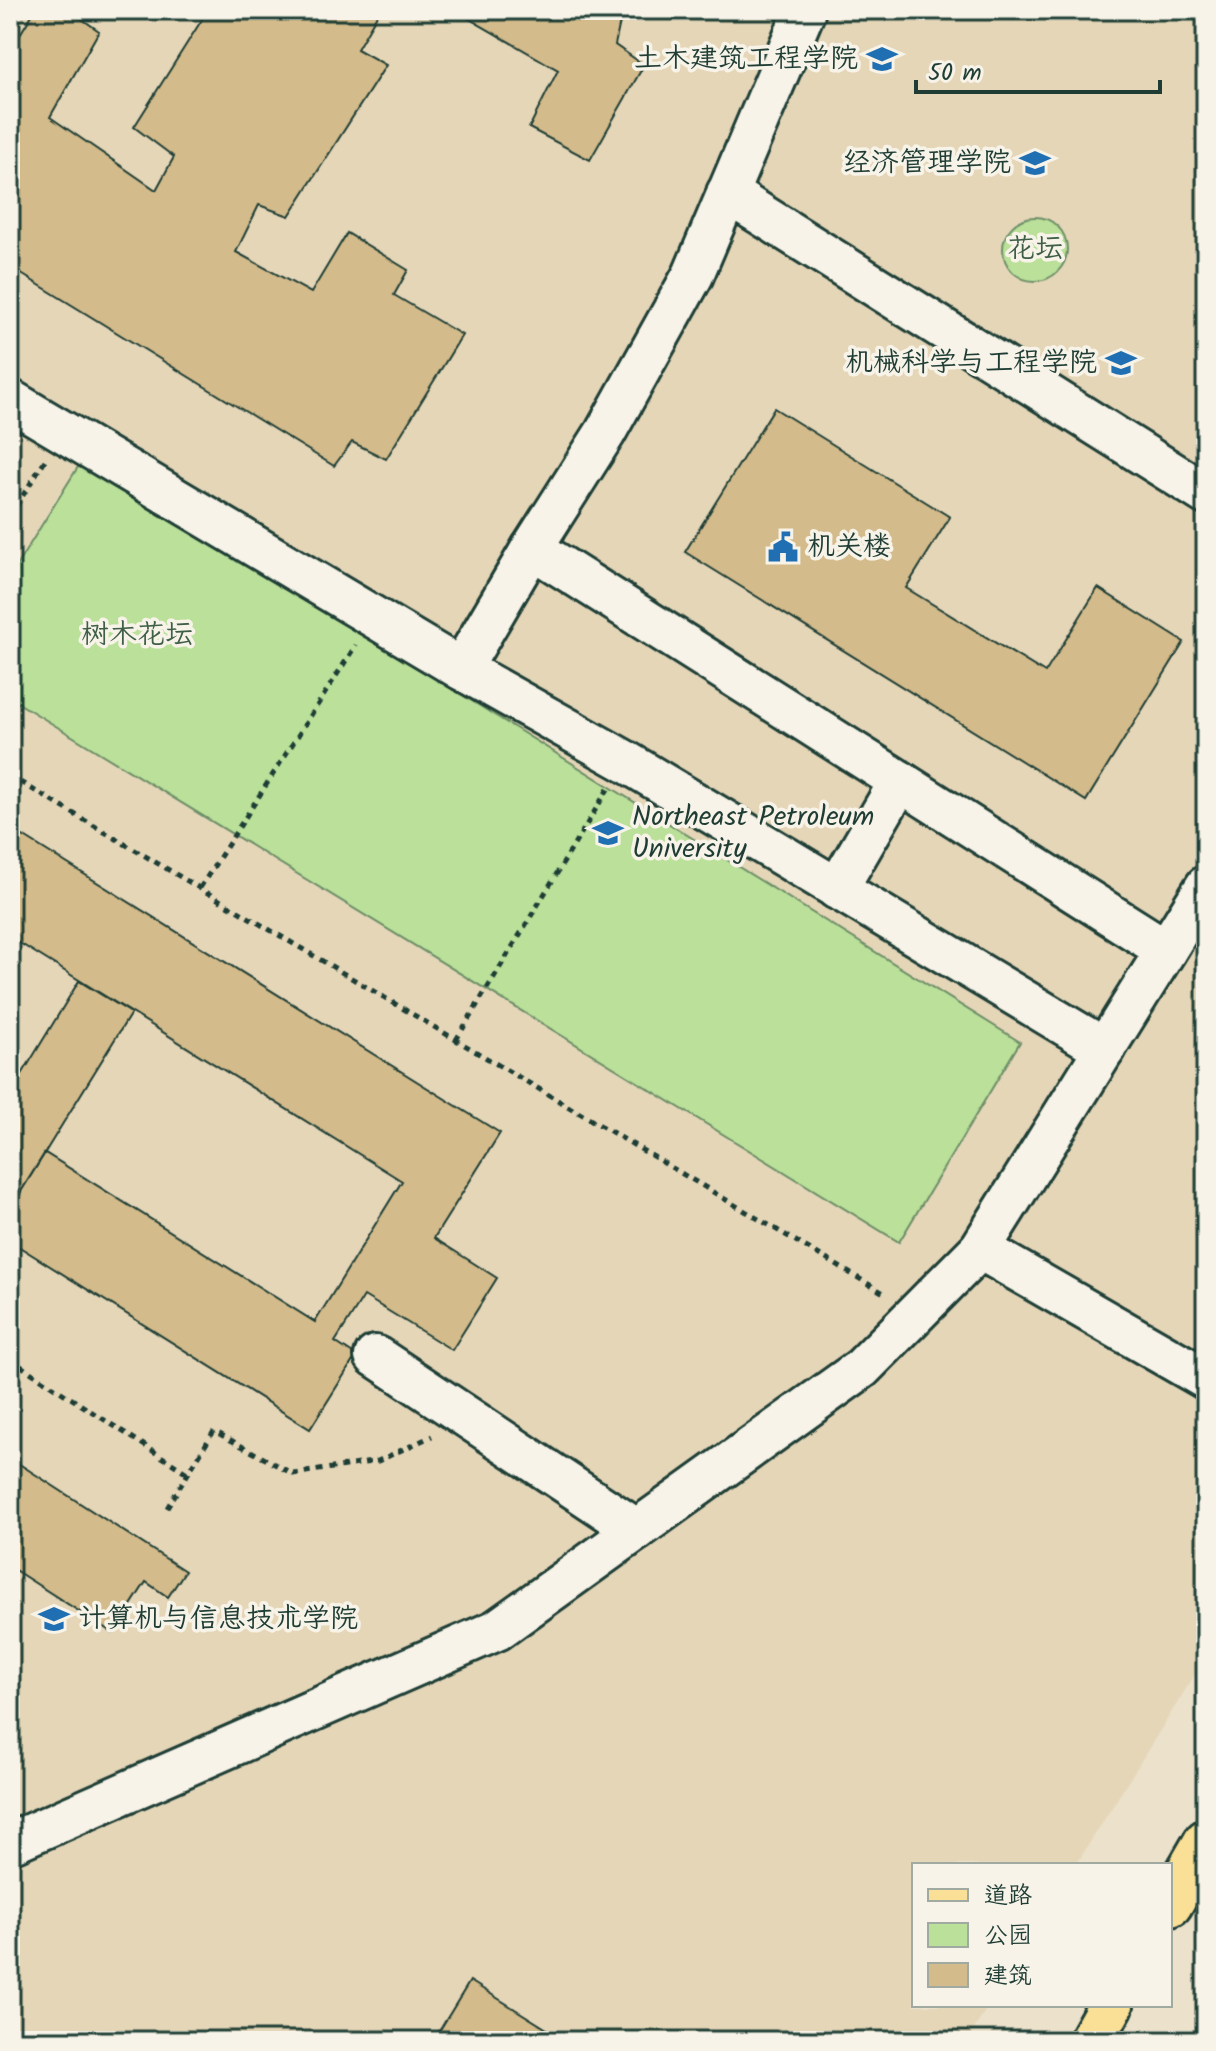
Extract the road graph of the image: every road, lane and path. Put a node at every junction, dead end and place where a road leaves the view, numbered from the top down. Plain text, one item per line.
1 (805, 10) edge
2 (727, 193) junction
3 (10, 400) edge
4 (63, 432) junction
5 (1206, 494) edge
6 (10, 516) edge
7 (532, 548) junction
8 (374, 617) junction
9 (461, 669) junction
10 (625, 761) junction
11 (10, 776) edge
12 (900, 781) junction
13 (1206, 886) edge
14 (200, 888) junction
15 (837, 889) junction
16 (1166, 950) junction
17 (456, 1040) junction
18 (1105, 1049) junction
19 (980, 1249) junction
20 (917, 1313) junction
21 (375, 1356) dead end
22 (10, 1359) edge
23 (1206, 1379) edge
24 (469, 1418) junction
25 (188, 1473) junction
26 (167, 1508) dead end
27 (637, 1530) junction
28 (1206, 1842) edge
29 (10, 1843) edge
30 (1172, 1901) edge
31 (1110, 2007) edge
32 (1091, 2041) edge

1 - 2 street
2 - 5 street
2 - 7 street
3 - 4 street
4 - 6 path
4 - 8 street
7 - 9 street
7 - 12 street
8 - 9 street
8 - 14 path
9 - 10 street
10 - 15 street
10 - 17 path
11 - 14 path
12 - 15 street
12 - 16 street
13 - 16 street
14 - 17 path
15 - 18 street
16 - 18 street
17 - 20 path
18 - 19 street
19 - 20 street
19 - 23 street
20 - 27 street
21 - 24 street
22 - 25 path
24 - 25 path
24 - 27 street
25 - 26 path
27 - 29 street
28 - 30 main road
31 - 32 main road

